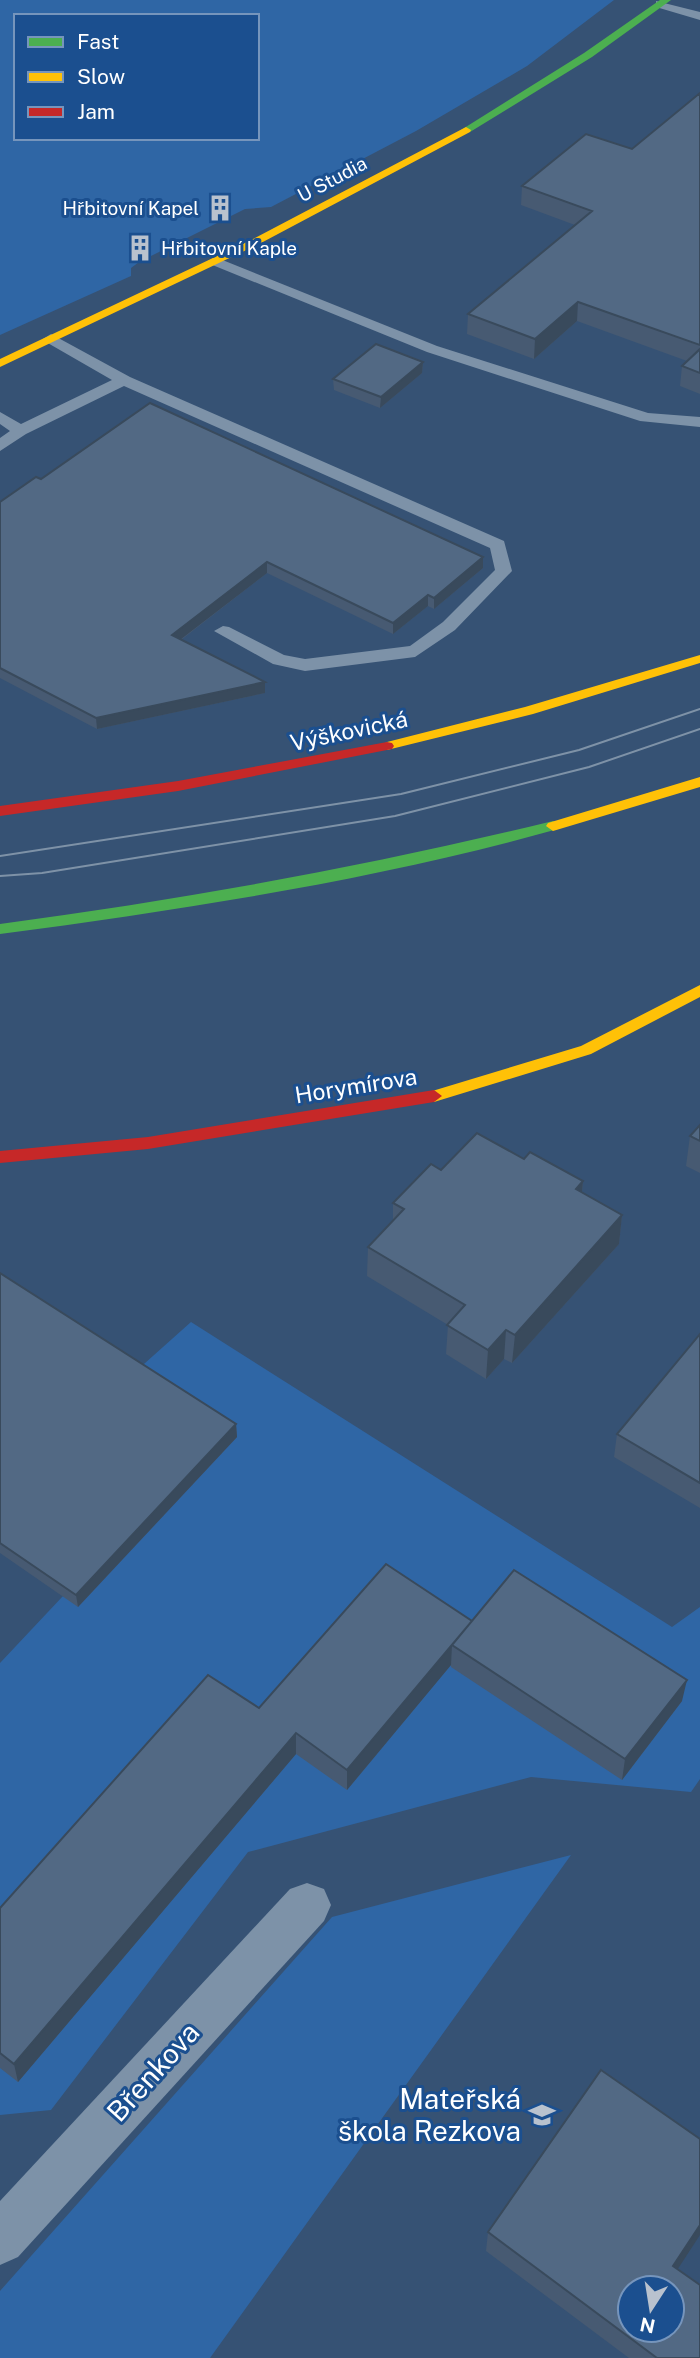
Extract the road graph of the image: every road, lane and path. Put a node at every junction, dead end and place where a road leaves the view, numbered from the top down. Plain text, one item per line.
1 (663, 2) edge
2 (700, 16) edge
3 (215, 261) junction
4 (51, 339) junction
5 (0, 363) edge
6 (124, 380) junction
7 (0, 417) edge
8 (700, 422) edge
9 (20, 431) junction
10 (0, 446) edge
11 (223, 631) dead end
12 (700, 659) edge
13 (700, 782) edge
14 (0, 811) edge
15 (0, 929) edge
16 (700, 990) edge
17 (0, 1157) edge
18 (307, 1905) dead end
19 (0, 2239) edge

1 - 2 lane
1 - 3 street, U Studia
3 - 4 street, U Studia
3 - 8 lane
4 - 5 street, U Studia
4 - 6 lane
6 - 9 lane
6 - 11 lane
7 - 9 lane
9 - 10 lane
12 - 14 street, Výškovická
13 - 15 street
16 - 17 street, Horymírova
18 - 19 street, Břenkova

